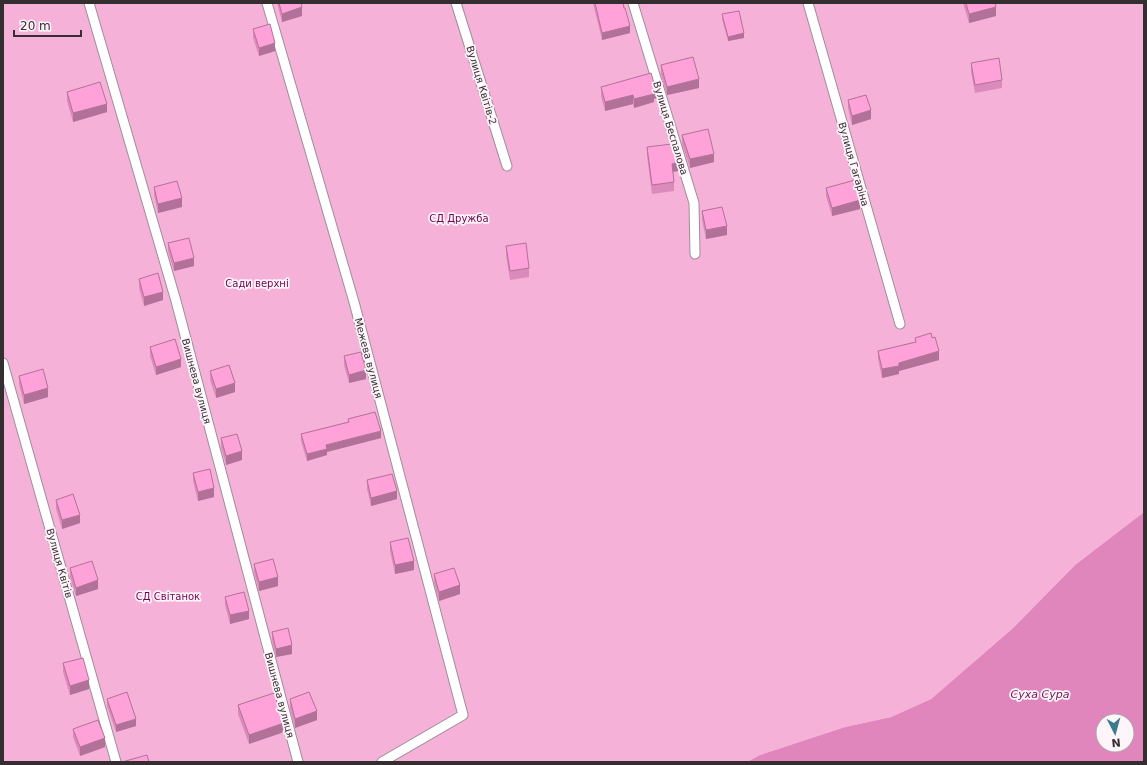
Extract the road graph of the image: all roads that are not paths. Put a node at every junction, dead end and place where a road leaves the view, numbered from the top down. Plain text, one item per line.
1 (89, 3) edge
2 (267, 3) edge
3 (456, 3) edge
4 (633, 3) edge
5 (808, 3) edge
6 (507, 166) dead end
7 (695, 254) dead end
8 (900, 324) dead end
9 (3, 363) edge
10 (116, 762) edge
11 (298, 762) edge
12 (382, 762) edge

1 - 11 lane, Вишнева вулиця
2 - 12 lane, Межева вулиця
3 - 6 lane, Вулиця Квітів-2
4 - 7 lane, Вулиця Беспалова
5 - 8 lane, Вулиця Гагаріна
9 - 10 lane, Вулиця Квітів

